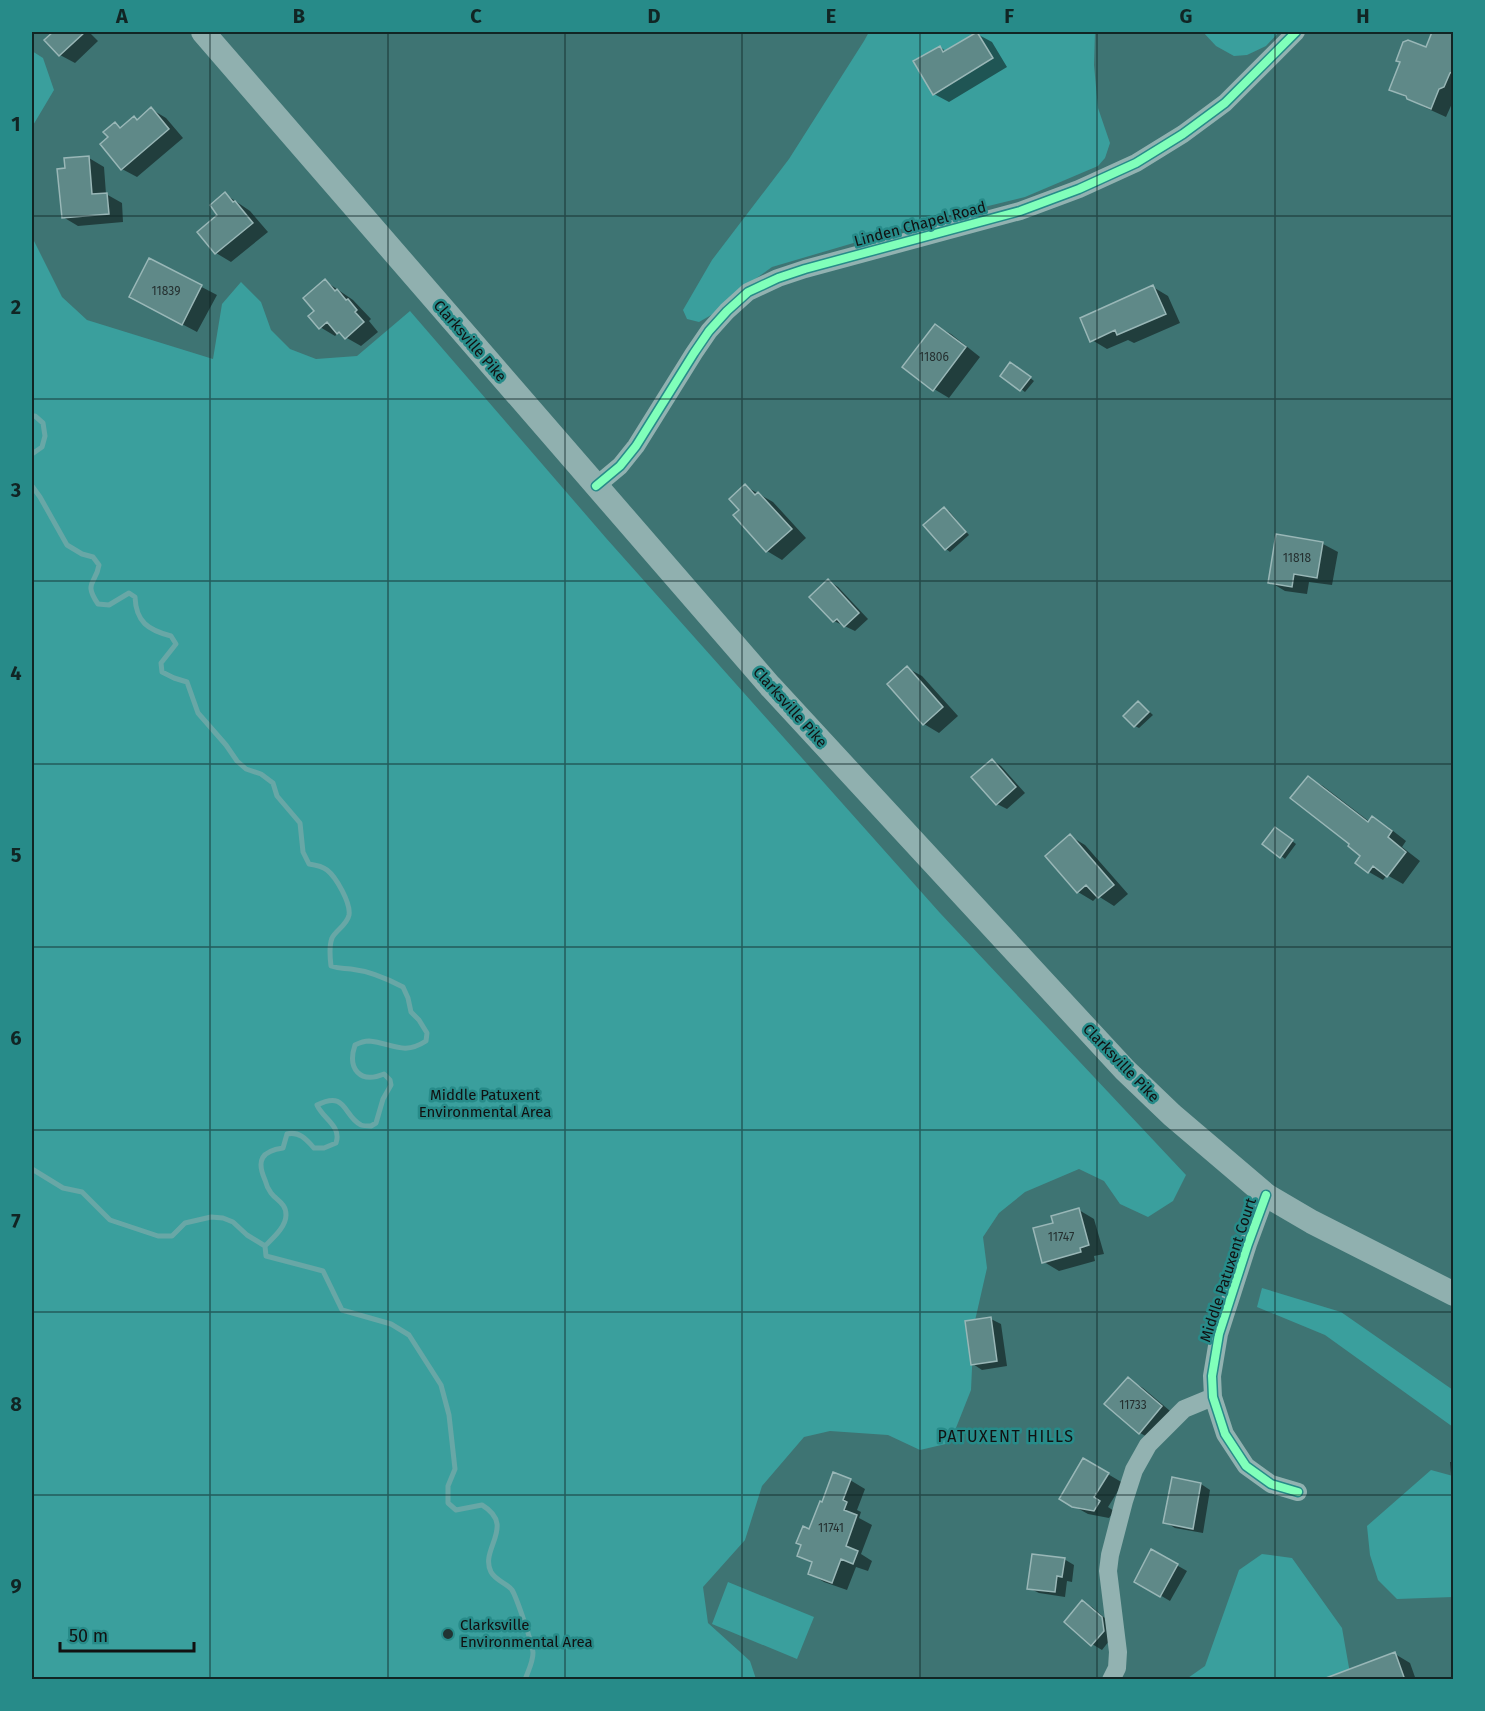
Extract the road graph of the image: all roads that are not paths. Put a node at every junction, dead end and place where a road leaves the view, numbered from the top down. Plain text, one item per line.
1 (203, 32) edge
2 (1296, 32) edge
3 (596, 486) junction
4 (1266, 1195) junction
5 (1454, 1294) edge
6 (1213, 1397) junction
7 (1298, 1492) dead end
8 (1111, 1680) edge

1 - 3 main road, Clarksville Pike
2 - 3 street, Linden Chapel Road
3 - 4 main road, Clarksville Pike
4 - 5 main road, Clarksville Pike
4 - 6 street, Middle Patuxent Court
6 - 7 street, Middle Patuxent Court
6 - 8 street

